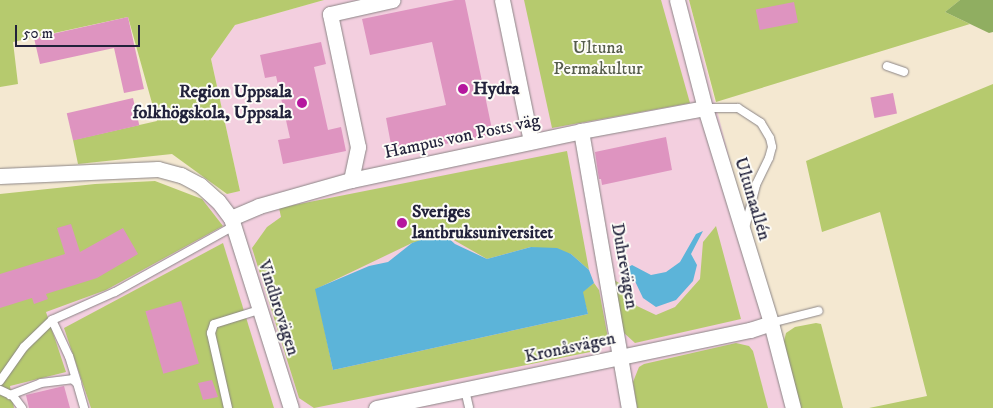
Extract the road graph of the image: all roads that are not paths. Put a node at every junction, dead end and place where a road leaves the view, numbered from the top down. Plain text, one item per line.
1 (392, 0) edge
2 (502, 0) edge
3 (677, 0) edge
4 (887, 66) dead end
5 (904, 72) dead end
6 (705, 108) junction
7 (581, 131) junction
8 (531, 142) junction
9 (0, 176) edge
10 (351, 180) junction
11 (231, 223) junction
12 (743, 234) junction
13 (259, 310) junction
14 (818, 311) dead end
15 (52, 320) junction
16 (771, 323) junction
17 (620, 357) junction
18 (0, 381) edge
19 (76, 383) junction
20 (0, 390) edge
21 (465, 390) junction
22 (10, 395) junction
23 (22, 408) edge
24 (84, 408) edge
25 (228, 408) edge
26 (291, 408) edge
27 (376, 408) edge
28 (469, 408) edge
29 (629, 408) edge
30 (793, 408) edge

1 - 10 street
2 - 8 street
3 - 6 street, Ultunaallén
4 - 5 lane
6 - 7 street, Hampus von Posts väg
6 - 12 street, Ultunaallén
6 - 12 lane
7 - 8 street, Hampus von Posts väg
7 - 17 street, Duhrevägen
8 - 10 street, Hampus von Posts väg
9 - 11 street
10 - 11 street, Hampus von Posts väg
11 - 13 street, Vindbrovägen
11 - 15 lane, Hampus von Posts väg
12 - 16 street, Ultunaallén
13 - 25 lane
13 - 26 street, Vindbrovägen
14 - 16 lane
15 - 18 lane, Hampus von Posts väg
15 - 19 lane
16 - 17 street, Kronåsvägen
16 - 30 street, Ultunaallén
17 - 21 street, Kronåsvägen
17 - 29 street, Duhrevägen
19 - 22 lane
19 - 24 lane
20 - 22 lane
21 - 27 street, Kronåsvägen
21 - 28 lane
22 - 23 lane

